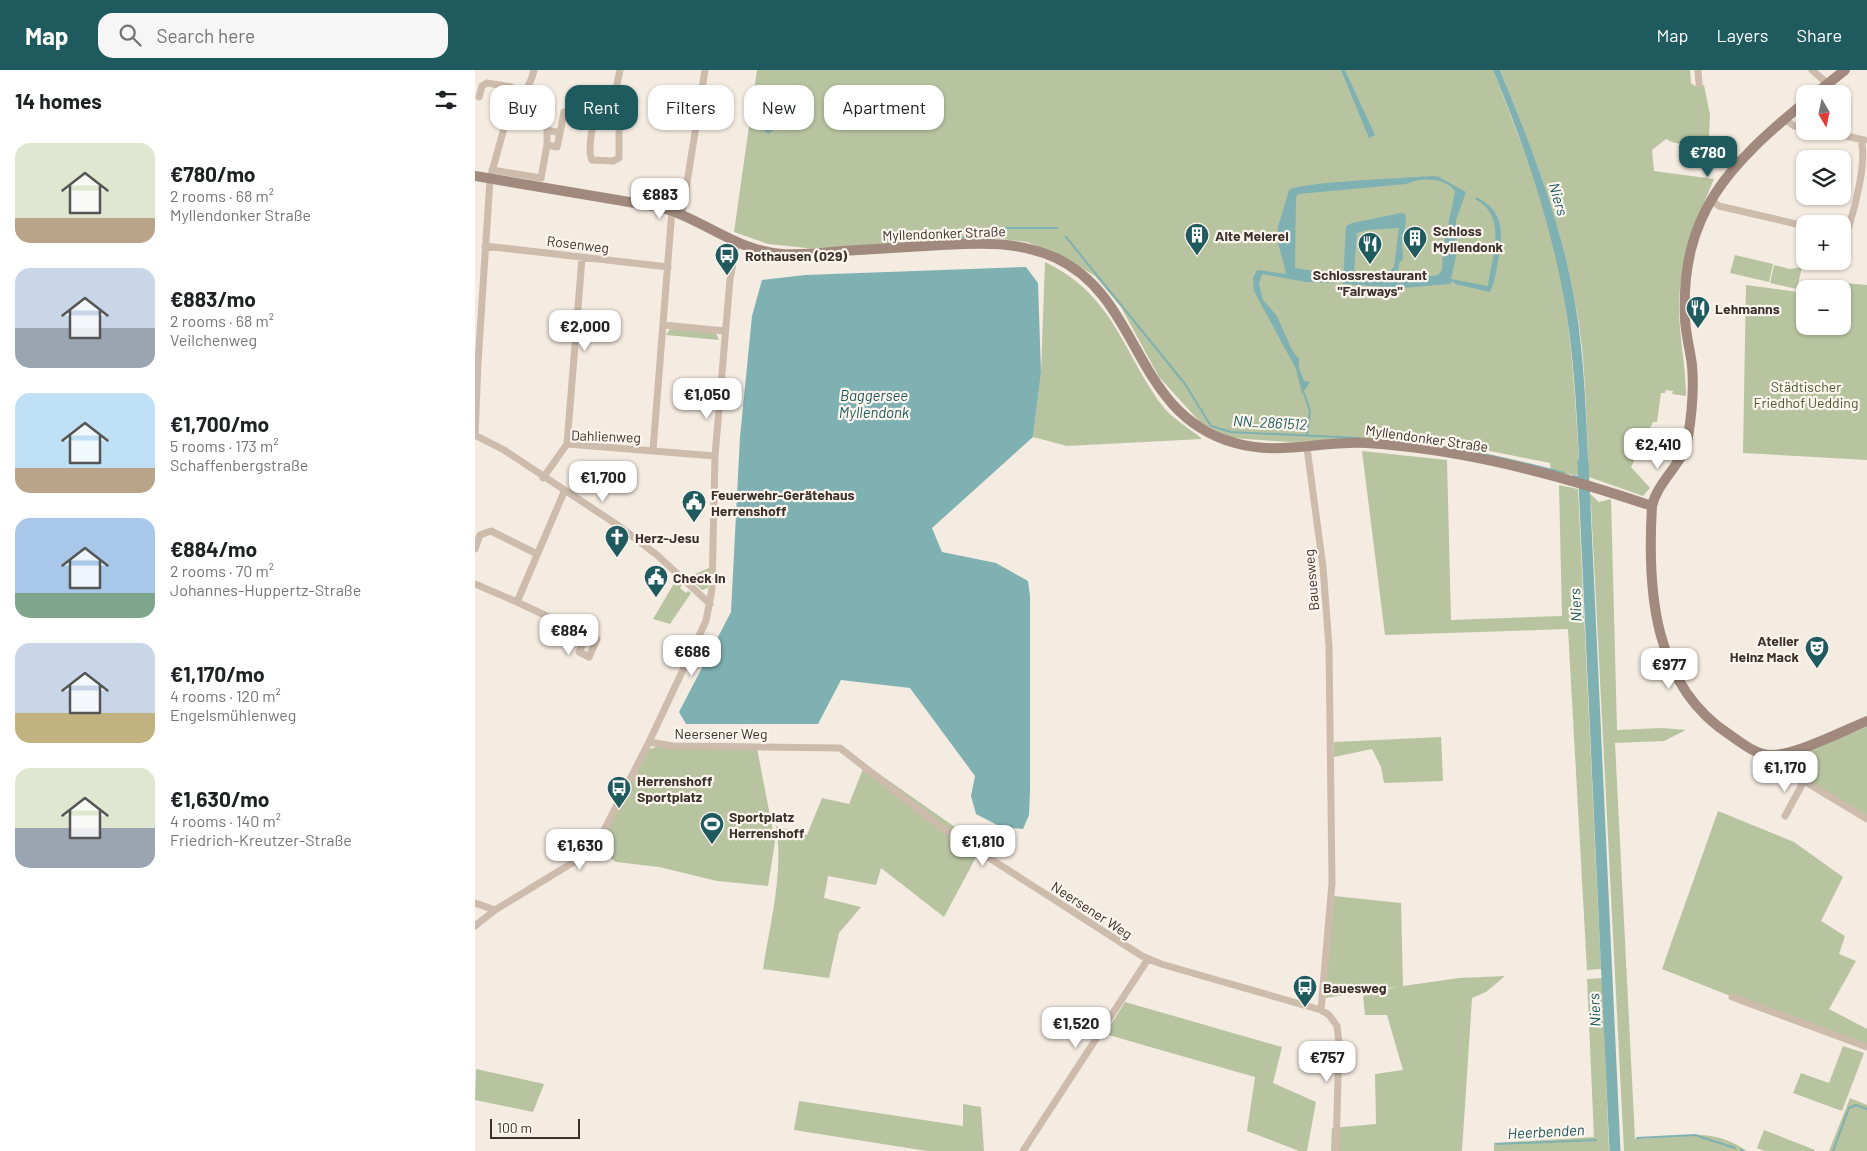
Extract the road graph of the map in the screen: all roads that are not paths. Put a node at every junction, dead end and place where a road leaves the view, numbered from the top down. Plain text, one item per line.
1 (534, 70) edge
2 (620, 70) edge
3 (705, 70) edge
4 (1698, 70) edge
5 (1811, 70) edge
6 (1845, 70) edge
7 (1827, 83) joint
8 (1699, 84) dead end
9 (500, 85) edge
10 (530, 85) edge
11 (617, 85) edge
12 (479, 97) dead end
13 (1796, 109) edge
14 (565, 112) edge
15 (610, 117) joint
16 (1784, 119) junction
17 (1796, 126) edge
18 (503, 130) edge
19 (560, 133) junction
20 (1851, 137) edge
21 (1864, 140) edge
22 (547, 145) junction
23 (491, 174) junction
24 (475, 176) edge
25 (1710, 200) junction
26 (677, 212) junction
27 (1851, 219) edge
28 (1796, 224) edge
29 (737, 243) junction
30 (485, 246) junction
31 (582, 258) junction
32 (668, 267) junction
33 (663, 326) junction
34 (725, 331) junction
35 (475, 435) edge
36 (567, 444) junction
37 (1307, 448) junction
38 (653, 450) junction
39 (715, 456) junction
40 (543, 478) junction
41 (563, 492) junction
42 (1652, 506) junction
43 (475, 550) edge
44 (537, 554) junction
45 (475, 584) edge
46 (517, 602) junction
47 (710, 604) junction
48 (587, 635) dead end
49 (1867, 721) edge
50 (649, 742) junction
51 (1784, 754) junction
52 (1805, 781) junction
53 (1785, 816) dead end
54 (1867, 819) edge
55 (475, 902) edge
56 (495, 910) junction
57 (475, 926) edge
58 (1148, 959) junction
59 (1731, 997) dead end
60 (1321, 1010) junction
61 (1867, 1048) edge
62 (1023, 1151) edge
63 (1336, 1151) edge

1 - 10 street
2 - 11 street
3 - 26 street
4 - 8 street
5 - 7 street
6 - 7 street
9 - 12 street
13 - 16 street
14 - 19 street
15 - 15 street
16 - 17 street
16 - 25 street
18 - 23 street
19 - 22 street
19 - 22 street
20 - 21 street
21 - 27 street
22 - 23 street
23 - 24 street, Myllendonker Straße
23 - 26 street, Myllendonker Straße
23 - 30 street
25 - 28 street
25 - 42 street
26 - 29 street, Myllendonker Straße
26 - 32 street
29 - 34 street
29 - 37 street, Myllendonker Straße
30 - 31 street, Rosenweg
30 - 35 street
31 - 32 street, Rosenweg
31 - 36 street
32 - 33 street
33 - 34 street
33 - 38 street
34 - 39 street
35 - 40 street
36 - 38 street, Dahlienweg
36 - 40 street, Dahlienweg
37 - 42 street, Myllendonker Straße
37 - 60 street, Bauesweg
38 - 39 street, Dahlienweg
39 - 47 street
40 - 41 street
41 - 44 street
41 - 47 street
42 - 51 street
43 - 44 street
44 - 46 street
45 - 46 street
46 - 48 street
47 - 50 street
49 - 51 street
50 - 56 street
50 - 58 street, Neersener Weg
51 - 52 street
52 - 53 street
52 - 54 street
55 - 56 street
56 - 57 street
58 - 60 street, Neersener Weg
58 - 62 street
59 - 61 street
60 - 63 street

